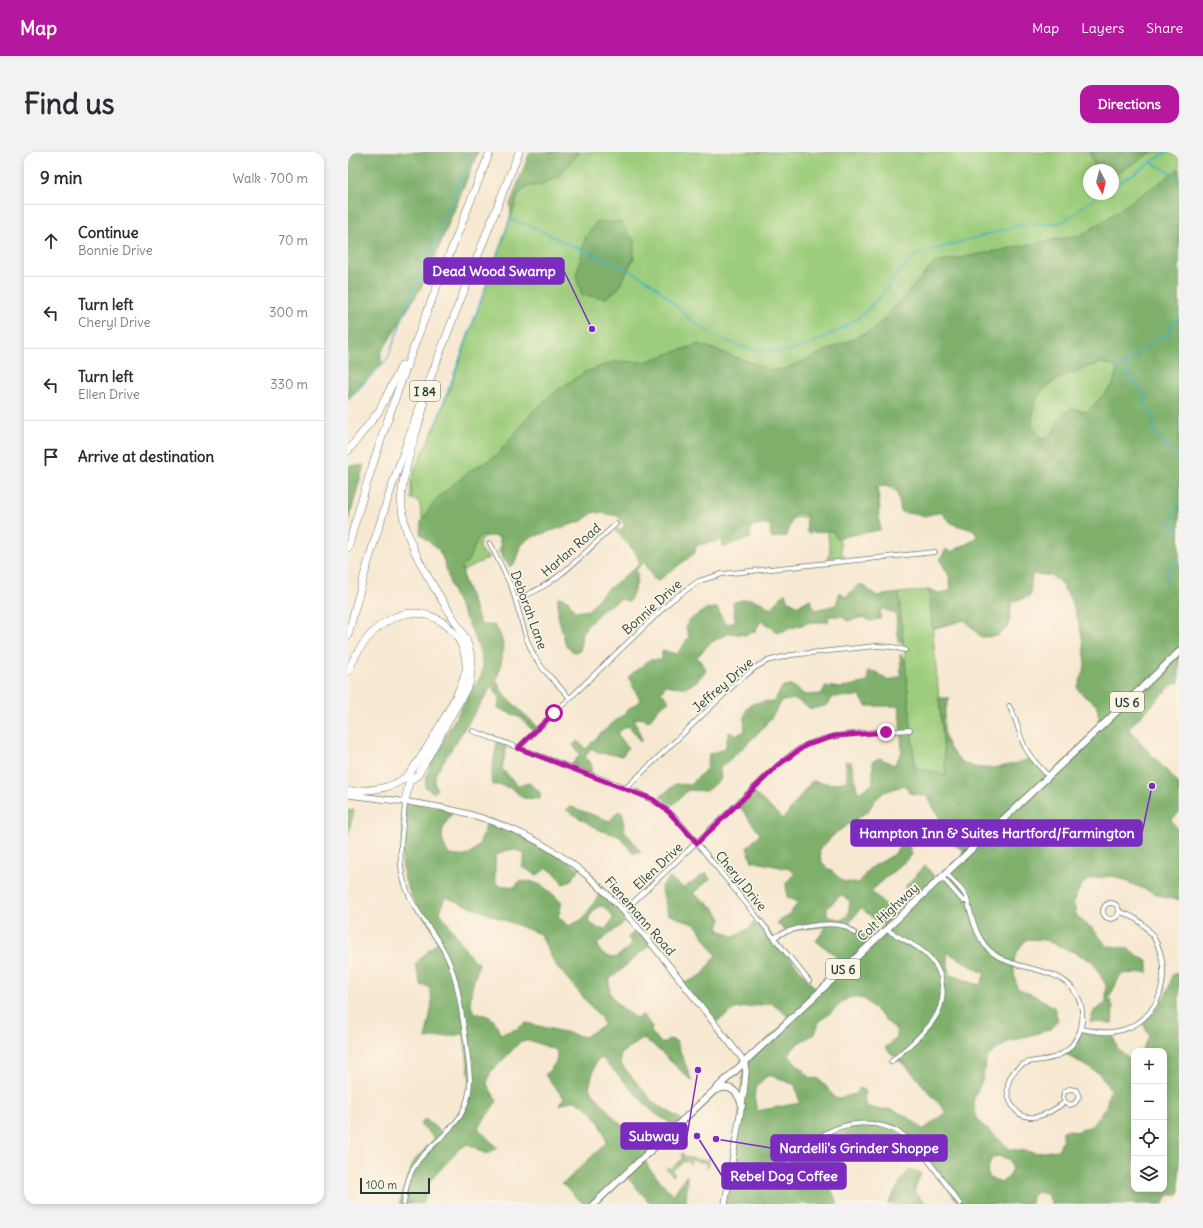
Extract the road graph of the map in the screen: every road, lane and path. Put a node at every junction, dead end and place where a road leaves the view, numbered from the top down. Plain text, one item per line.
1 (490, 152) edge
2 (519, 152) edge
3 (411, 352) junction
4 (429, 380) junction
5 (348, 451) edge
6 (616, 524) dead end
7 (490, 543) dead end
8 (348, 548) edge
9 (935, 552) dead end
10 (516, 599) junction
11 (348, 635) edge
12 (905, 650) dead end
13 (1179, 652) edge
14 (348, 671) edge
15 (570, 698) junction
16 (1009, 706) dead end
17 (910, 730) dead end
18 (473, 731) dead end
19 (518, 748) junction
20 (411, 771) junction
21 (1049, 777) junction
22 (410, 782) junction
23 (626, 788) junction
24 (348, 793) edge
25 (406, 802) junction
26 (697, 843) junction
27 (944, 875) junction
28 (624, 911) junction
29 (1120, 912) junction
30 (1148, 922) dead end
31 (886, 929) junction
32 (854, 933) dead end
33 (774, 938) junction
34 (809, 981) dead end
35 (1162, 1003) dead end
36 (1081, 1029) junction
37 (744, 1061) junction
38 (891, 1062) dead end
39 (712, 1092) junction
40 (1065, 1102) junction
41 (742, 1106) junction
42 (730, 1175) junction
43 (404, 1204) edge
44 (594, 1204) edge
45 (725, 1204) edge
46 (960, 1204) edge

1 - 3 highway, I 84
2 - 4 highway, I 84
3 - 5 highway
3 - 8 highway, I 84
4 - 11 highway, I 84
4 - 22 highway
6 - 10 street, Harlan Road
7 - 10 street, Deborah Lane
9 - 15 street, Bonnie Drive
10 - 15 street, Deborah Lane
12 - 23 street, Jeffrey Drive
13 - 21 highway, Colt Highway / US 6
14 - 20 highway
15 - 19 street, Bonnie Drive
16 - 21 street
17 - 26 street, Ellen Drive
18 - 19 street, Cheryl Drive
19 - 23 street, Cheryl Drive
20 - 22 highway
20 - 24 highway
21 - 27 highway, Colt Highway / US 6
22 - 25 highway
23 - 26 street, Cheryl Drive
24 - 25 main road, Fienemann Road
25 - 28 main road, Fienemann Road
25 - 43 street
26 - 28 street, Ellen Drive
26 - 33 street, Cheryl Drive
27 - 31 highway, Colt Highway / US 6
27 - 36 street
28 - 37 main road, Fienemann Road
29 - 29 street
29 - 30 street
31 - 37 highway, Colt Highway / US 6
31 - 38 street
32 - 33 street
33 - 34 street, Cheryl Drive
35 - 36 street
36 - 40 street
37 - 39 highway, Colt Highway / US 6
37 - 41 main road
39 - 41 highway
39 - 44 highway, Colt Highway / US 6
40 - 40 street
41 - 42 main road
42 - 45 main road
42 - 46 street

